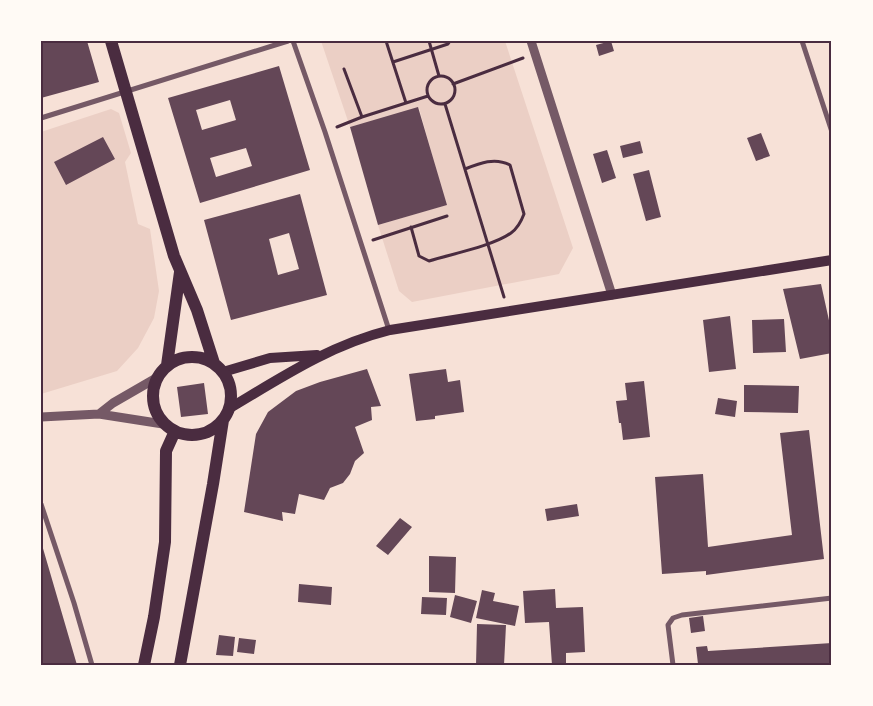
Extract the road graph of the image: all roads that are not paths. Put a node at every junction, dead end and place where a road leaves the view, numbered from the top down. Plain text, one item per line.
1 (111, 41) edge
2 (288, 41) edge
3 (293, 41) edge
4 (531, 41) edge
5 (802, 41) edge
6 (125, 92) junction
7 (41, 118) edge
8 (832, 132) edge
9 (832, 260) edge
10 (180, 272) junction
11 (612, 295) junction
12 (390, 330) junction
13 (321, 355) junction
14 (168, 365) junction
15 (218, 368) junction
16 (158, 377) junction
17 (230, 408) junction
18 (99, 414) junction
19 (41, 417) edge
20 (223, 420) junction
21 (163, 424) junction
22 (174, 432) junction
23 (41, 504) edge
24 (832, 598) edge
25 (92, 665) edge
26 (144, 665) edge
27 (180, 665) edge
28 (673, 665) edge

1 - 6 main road
2 - 6 street
3 - 12 street
4 - 11 street
5 - 8 street
6 - 7 street
6 - 10 main road
9 - 11 main road
10 - 14 main road
10 - 15 main road
11 - 12 main road
12 - 13 main road
13 - 15 main road
13 - 17 main road
14 - 15 main road
14 - 16 main road
15 - 17 main road
16 - 18 street
16 - 21 main road
17 - 20 main road
18 - 19 street
18 - 21 street
20 - 22 main road
20 - 27 main road
21 - 22 main road
22 - 26 main road
23 - 25 street
24 - 28 street

